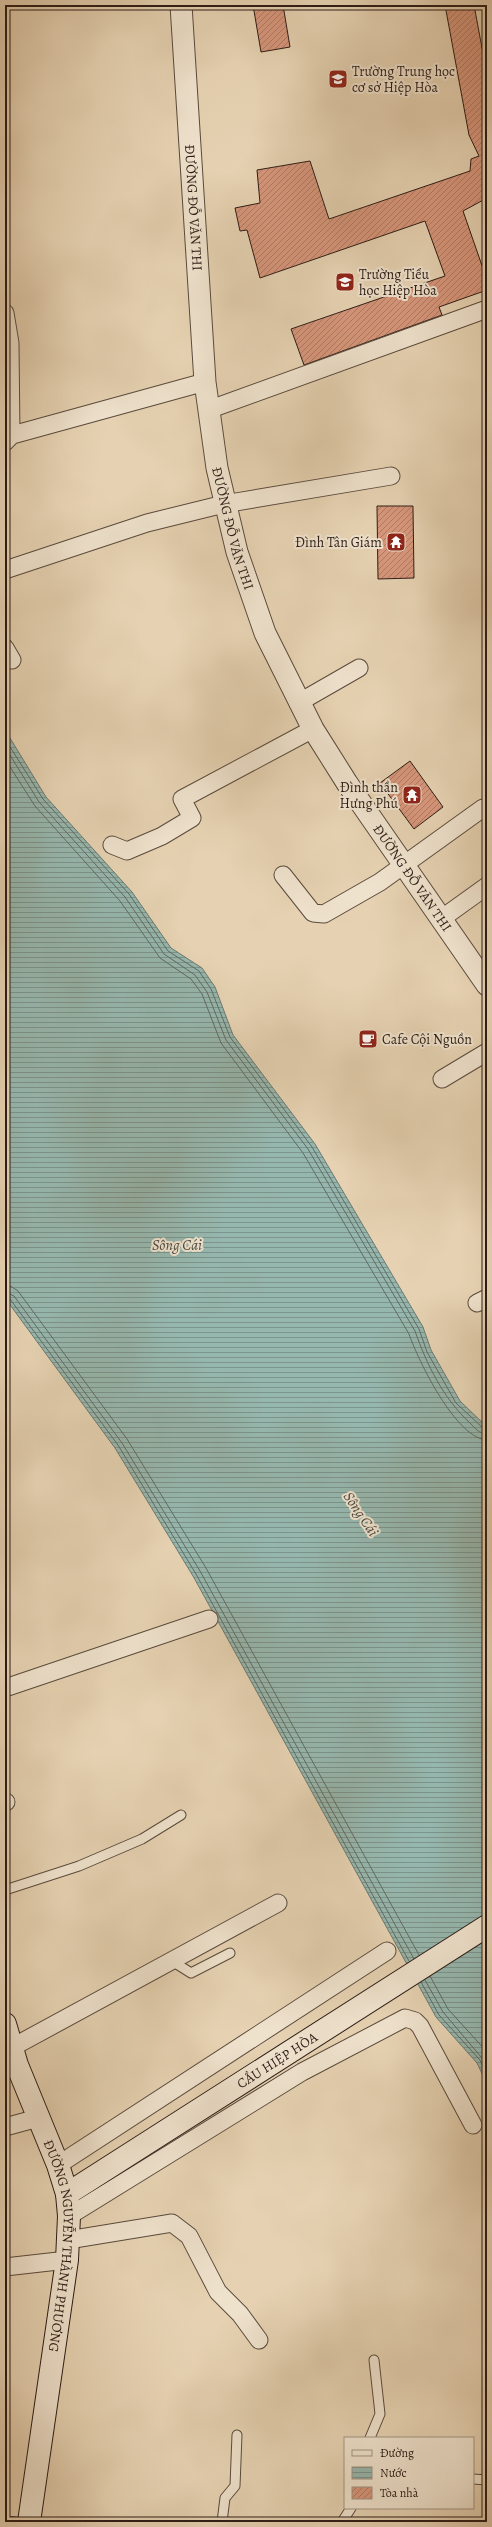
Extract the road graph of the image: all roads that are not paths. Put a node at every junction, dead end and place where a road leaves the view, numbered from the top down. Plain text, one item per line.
1 (181, 5) edge
2 (487, 309) edge
3 (5, 313) edge
4 (205, 382) junction
5 (208, 410) junction
6 (7, 438) edge
7 (391, 476) dead end
8 (224, 504) junction
9 (5, 570) edge
10 (359, 668) dead end
11 (298, 702) junction
12 (313, 729) junction
13 (483, 808) dead end
14 (112, 845) dead end
15 (403, 864) junction
16 (283, 875) dead end
17 (487, 886) edge
18 (441, 919) junction
19 (487, 985) edge
20 (487, 1052) edge
21 (442, 1079) dead end
22 (209, 1619) dead end
23 (5, 1688) edge
24 (181, 1816) dead end
25 (5, 1890) edge
26 (278, 1903) dead end
27 (487, 1926) edge
28 (387, 1951) dead end
29 (230, 1953) dead end
30 (172, 1961) junction
31 (5, 2024) edge
32 (11, 2048) junction
33 (38, 2118) junction
34 (473, 2125) dead end
35 (5, 2126) edge
36 (58, 2164) junction
37 (67, 2194) junction
38 (69, 2216) junction
39 (68, 2250) junction
40 (5, 2267) edge
41 (259, 2340) dead end
42 (374, 2360) dead end
43 (237, 2435) dead end
44 (370, 2437) edge
45 (474, 2479) edge
46 (487, 2480) edge
47 (350, 2509) edge
48 (5, 2521) edge
49 (16, 2522) edge
50 (29, 2522) edge
51 (222, 2522) edge
52 (342, 2522) edge

1 - 4 street, ĐƯỜNG ĐỖ VĂN THI
2 - 5 street
3 - 6 street
4 - 5 street, ĐƯỜNG ĐỖ VĂN THI
4 - 6 street
5 - 8 street, ĐƯỜNG ĐỖ VĂN THI
7 - 8 street
8 - 9 street
8 - 11 street, ĐƯỜNG ĐỖ VĂN THI
10 - 11 street
11 - 12 street, ĐƯỜNG ĐỖ VĂN THI
12 - 14 street
12 - 15 street, ĐƯỜNG ĐỖ VĂN THI
13 - 15 street
15 - 16 street
15 - 18 street, ĐƯỜNG ĐỖ VĂN THI
17 - 18 street
18 - 19 street, ĐƯỜNG ĐỖ VĂN THI
20 - 21 street
22 - 23 street
24 - 25 lane
26 - 30 street
27 - 37 main road, CẦU HIỆP HÒA
28 - 36 street
29 - 30 lane
30 - 32 street
31 - 32 main road, ĐƯỜNG NGUYỄN THÀNH PHƯƠNG
32 - 33 main road, ĐƯỜNG NGUYỄN THÀNH PHƯƠNG
33 - 35 street
33 - 36 main road, ĐƯỜNG NGUYỄN THÀNH PHƯƠNG
34 - 38 street
36 - 37 main road, ĐƯỜNG NGUYỄN THÀNH PHƯƠNG
37 - 38 main road, ĐƯỜNG NGUYỄN THÀNH PHƯƠNG
38 - 39 main road, ĐƯỜNG NGUYỄN THÀNH PHƯƠNG
39 - 40 street
39 - 41 street
39 - 50 main road, ĐƯỜNG NGUYỄN THÀNH PHƯƠNG
42 - 44 lane
43 - 51 lane
45 - 46 lane
47 - 52 lane
48 - 49 lane

